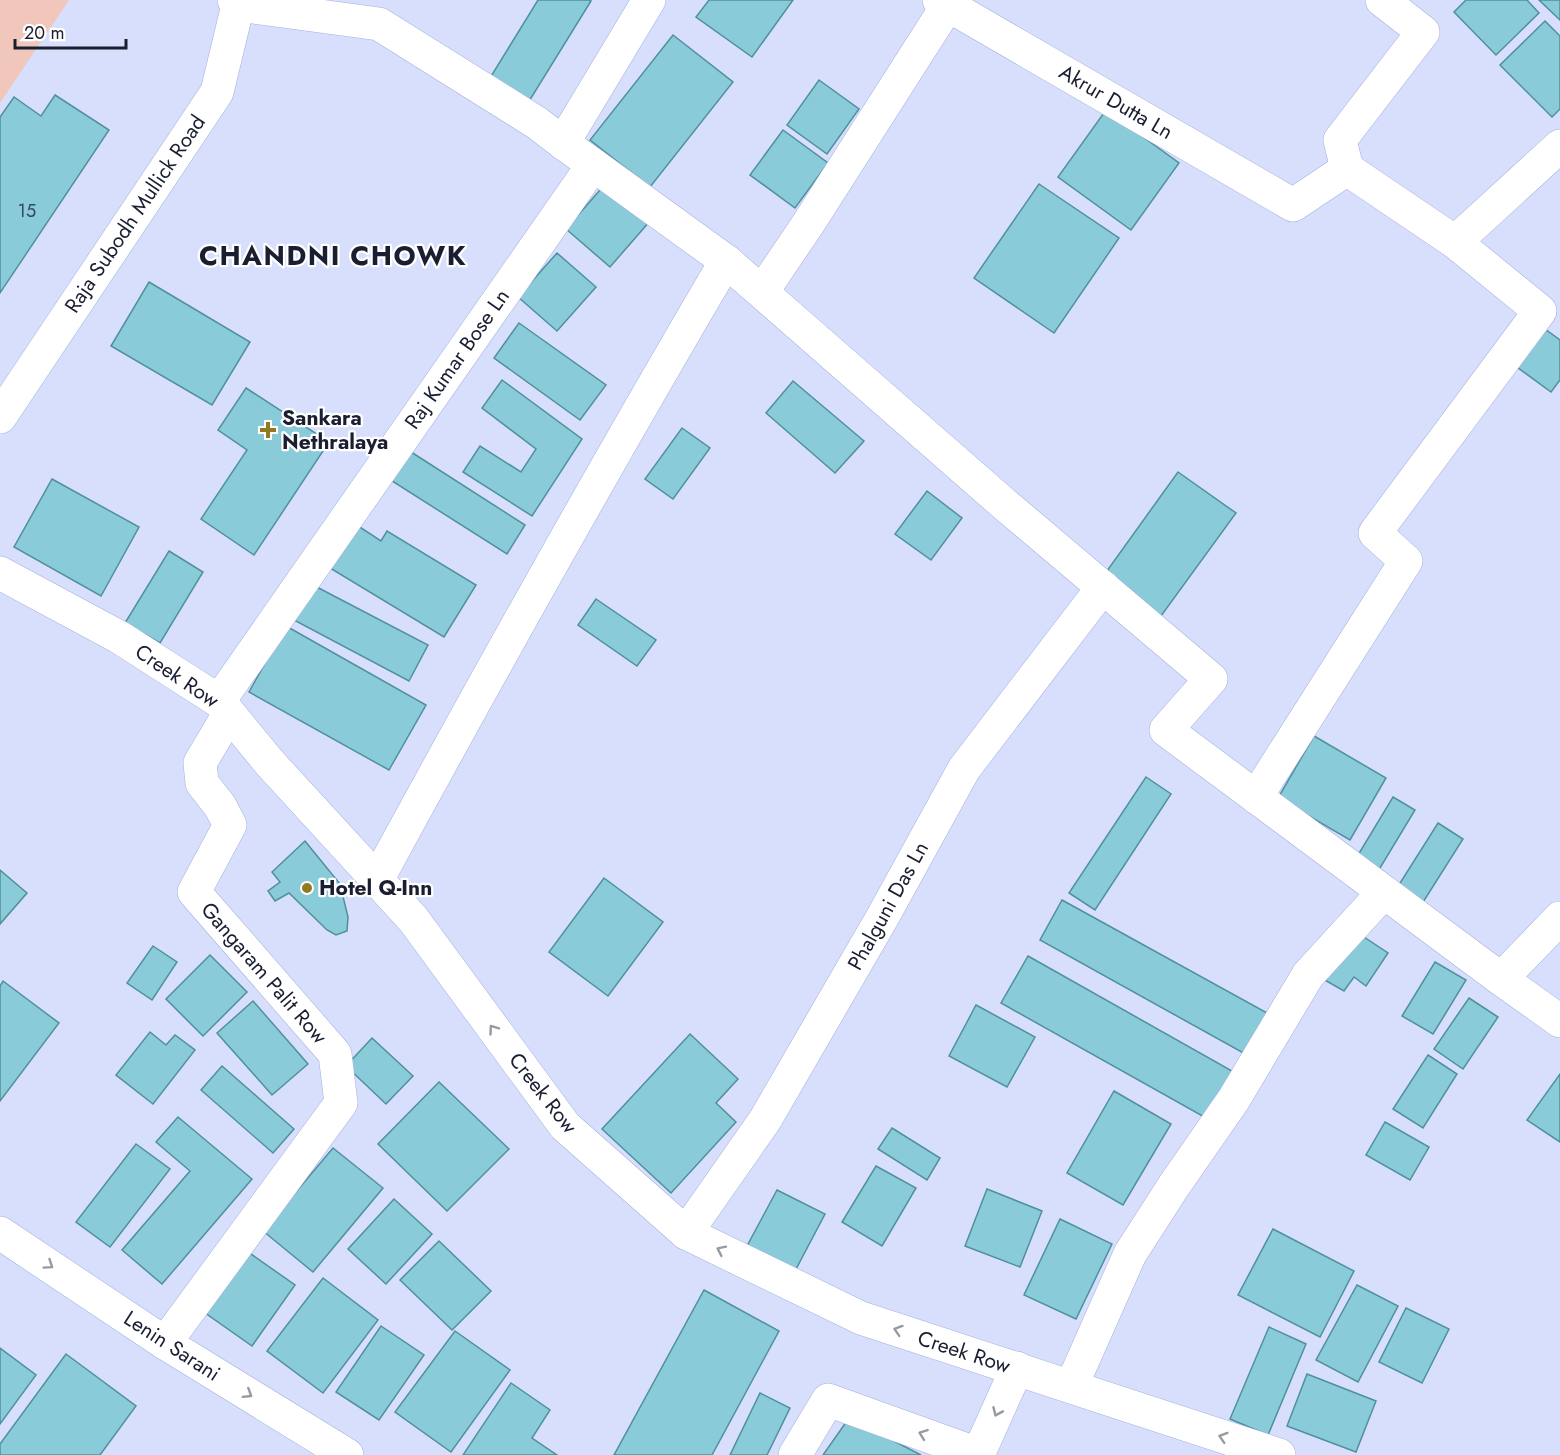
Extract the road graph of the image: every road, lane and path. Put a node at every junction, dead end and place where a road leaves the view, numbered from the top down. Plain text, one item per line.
1 (649, 0) edge
2 (1382, 0) edge
3 (237, 2) edge
4 (946, 2) edge
5 (563, 144) junction
6 (1560, 146) edge
7 (593, 165) junction
8 (1347, 169) junction
9 (1455, 242) junction
10 (726, 261) junction
11 (762, 292) junction
12 (0, 417) edge
13 (0, 573) edge
14 (1103, 587) junction
15 (224, 708) junction
16 (1256, 798) junction
17 (377, 880) junction
18 (1384, 892) junction
19 (1560, 918) edge
20 (1501, 979) junction
21 (1560, 1021) edge
22 (0, 1233) edge
23 (686, 1233) junction
24 (165, 1343) junction
25 (1017, 1368) junction
26 (1071, 1387) junction
27 (978, 1454) edge
28 (347, 1455) edge
29 (795, 1455) edge
30 (1279, 1455) edge

1 - 5 street
2 - 8 street
3 - 5 street
3 - 12 street, Raja Subodh Mullick Road
4 - 8 street, Akrur Dutta Ln
4 - 11 street
5 - 7 street
6 - 9 street
7 - 10 street
7 - 15 street, Raj Kumar Bose Ln
8 - 9 street
9 - 16 street
10 - 11 street
10 - 17 street
11 - 14 street
13 - 15 street, Creek Row
14 - 16 street
14 - 23 street, Phalguni Das Ln
15 - 17 street, Creek Row
15 - 24 street, Gangaram Palit Row
16 - 18 street
23 -> 17 street, Creek Row
18 - 20 street
18 - 26 street
19 - 20 street
20 - 21 street
22 -> 24 street, Lenin Sarani
25 -> 23 street, Creek Row
24 -> 28 street, Lenin Sarani
25 - 26 street, Creek Row
25 -> 27 street
30 -> 26 street, Creek Row
27 -> 29 street

